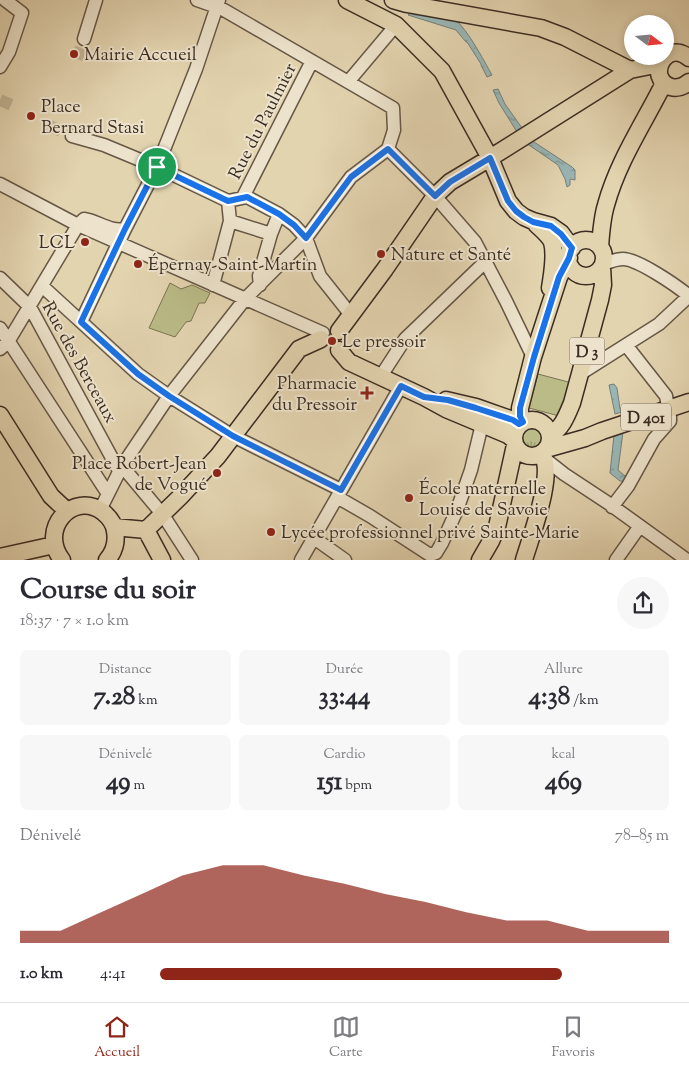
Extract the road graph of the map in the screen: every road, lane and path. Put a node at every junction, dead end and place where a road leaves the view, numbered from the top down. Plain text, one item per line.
1 (5, 0) edge
2 (96, 0) edge
3 (197, 0) edge
4 (347, 0) edge
5 (402, 1) edge
6 (218, 3) edge
7 (396, 25) junction
8 (86, 35) tunnel mouth
9 (689, 43) edge
10 (682, 56) edge
11 (312, 61) junction
12 (655, 65) edge
13 (660, 65) edge
14 (0, 67) edge
15 (630, 70) junction
16 (348, 82) junction
17 (689, 82) edge
18 (664, 83) junction
19 (72, 136) tunnel mouth
20 (388, 149) junction
21 (490, 158) junction
22 (157, 167) junction
23 (0, 184) edge
24 (435, 196) junction
25 (242, 197) junction
26 (228, 201) junction
27 (606, 204) junction
28 (279, 214) junction
29 (230, 221) junction
30 (533, 222) junction
31 (78, 225) junction
32 (125, 229) junction
33 (271, 234) junction
34 (306, 238) junction
35 (118, 242) junction
36 (600, 247) junction
37 (575, 249) junction
38 (485, 262) junction
39 (602, 265) junction
40 (0, 278) edge
41 (213, 285) junction
42 (260, 285) junction
43 (42, 286) junction
44 (689, 296) edge
45 (245, 299) junction
46 (30, 307) junction
47 (351, 315) junction
48 (546, 320) junction
49 (81, 322) junction
50 (0, 328) edge
51 (328, 335) junction
52 (4, 345) edge
53 (626, 345) junction
54 (534, 357) junction
55 (580, 374) junction
56 (381, 376) junction
57 (401, 386) junction
58 (169, 396) junction
59 (424, 397) junction
60 (689, 402) edge
61 (669, 409) junction
62 (0, 415) edge
63 (482, 424) junction
64 (602, 431) junction
65 (518, 432) junction
66 (233, 436) junction
67 (551, 441) junction
68 (121, 468) junction
69 (564, 474) junction
70 (544, 487) junction
71 (108, 494) junction
72 (339, 494) junction
73 (612, 507) junction
74 (100, 510) junction
75 (67, 511) junction
76 (163, 515) junction
77 (640, 526) junction
78 (114, 528) junction
79 (146, 530) junction
80 (314, 538) junction
81 (54, 545) junction
82 (0, 557) edge
83 (62, 560) edge
84 (107, 560) edge
85 (162, 560) edge
86 (192, 560) edge
87 (302, 560) edge
88 (344, 560) edge
89 (480, 560) edge
90 (524, 560) edge
91 (616, 560) edge
92 (687, 560) edge

1 - 14 street
2 - 8 street
3 - 6 street
4 - 7 main road
5 - 7 main road
5 - 15 main road
6 - 11 street
6 - 22 street
7 - 16 street
7 - 21 main road
9 - 10 main road
11 - 16 street
11 - 25 street, Rue du Paulmier
12 - 15 main road
13 - 18 main road
15 - 21 main road
16 - 20 street
17 - 18 main road
18 - 27 main road
19 - 22 street
20 - 24 street
20 - 34 street
21 - 24 main road
21 - 30 main road
22 - 26 street
22 - 32 street
23 - 31 street
24 - 38 street
24 - 47 main road
25 - 26 street
25 - 28 street
26 - 29 street
27 - 36 main road
27 - 37 main road
28 - 33 street
28 - 34 street
29 - 33 street
29 - 41 street
30 - 37 main road
30 - 48 main road
31 - 32 street
31 - 35 street
31 - 43 street
32 - 35 street
33 - 42 street
34 - 42 street
34 - 47 street
35 - 41 street
35 - 49 street
36 - 37 main road
36 - 39 main road
37 - 39 main road
37 - 48 main road
38 - 54 street
38 - 56 street
39 - 44 street
39 - 55 main road, D 3
40 - 46 street, Rue des Berceaux
41 - 45 street
42 - 45 street
43 - 46 street
43 - 49 street
44 - 53 street
45 - 51 street
45 - 58 street
46 - 52 street
46 - 68 street, Rue des Berceaux
47 - 51 main road
48 - 54 main road
49 - 58 street
50 - 52 street
51 - 56 main road
51 - 66 main road
52 - 71 street
53 - 55 street
53 - 61 street
54 - 65 main road
55 - 67 main road, D 3
56 - 57 main road
57 - 59 main road
57 - 72 street
58 - 66 street
58 - 68 street
59 - 63 main road
59 - 65 main road
60 - 61 main road, D 401
61 - 64 main road, D 401
61 - 73 street
62 - 75 main road
63 - 65 main road
63 - 72 street
64 - 67 main road, D 401
64 - 67 main road, D 401
65 - 67 main road
65 - 67 main road
65 - 89 main road
66 - 72 street
66 - 76 main road
67 - 69 street
67 - 70 main road, D 3
68 - 71 street
68 - 76 street, Rue des Berceaux
69 - 70 street
69 - 73 street
70 - 90 main road, D 3
71 - 74 street
72 - 80 street
73 - 77 street
74 - 75 main road
74 - 78 main road
75 - 81 main road
76 - 79 main road
76 - 86 street, Rue des Berceaux
77 - 91 street
77 - 92 street
78 - 79 main road
78 - 84 main road
79 - 85 main road
80 - 87 street
80 - 88 street
81 - 82 main road
81 - 83 main road

